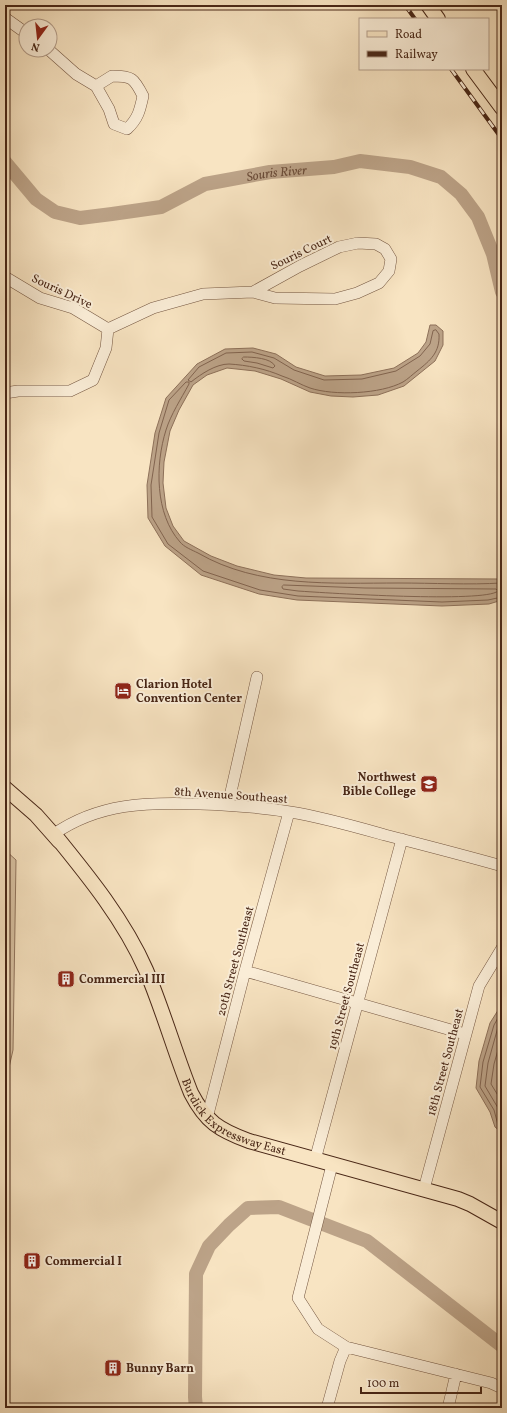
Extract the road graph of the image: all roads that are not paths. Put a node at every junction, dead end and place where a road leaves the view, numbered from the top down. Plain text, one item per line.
1 (428, 5) edge
2 (5, 18) edge
3 (437, 18) edge
4 (18, 27) edge
5 (58, 58) edge
6 (475, 70) edge
7 (96, 86) junction
8 (502, 108) edge
9 (5, 277) edge
10 (253, 292) junction
11 (108, 329) junction
12 (5, 393) edge
13 (257, 677) dead end
14 (5, 788) edge
15 (228, 805) junction
16 (289, 812) junction
17 (54, 834) junction
18 (402, 839) junction
19 (502, 866) edge
20 (86, 874) junction
21 (99, 891) dead end
22 (502, 948) edge
23 (245, 972) junction
24 (358, 1004) junction
25 (465, 1034) junction
26 (207, 1118) junction
27 (315, 1160) junction
28 (332, 1165) junction
29 (424, 1189) junction
30 (502, 1222) edge
31 (346, 1346) junction
32 (456, 1374) junction
33 (502, 1388) edge
34 (327, 1408) edge
35 (448, 1408) edge

1 - 3 main road
2 - 4 street
5 - 7 street
6 - 8 main road
7 - 7 street
9 - 11 street, Souris Drive
10 - 10 street, Souris Court
10 - 11 street, Souris Court
11 - 12 street
13 - 15 street
14 - 17 main road, Burdick Expressway East
15 - 16 street, 8th Avenue Southeast
15 - 17 street, 8th Avenue Southeast
16 - 18 street, 8th Avenue Southeast
16 - 23 street, 20th Street Southeast
17 - 20 main road, Burdick Expressway East
18 - 19 street, 8th Avenue Southeast
18 - 24 street, 19th Street Southeast
20 - 21 main road, Burdick Expressway East
20 - 26 main road, Burdick Expressway East
22 - 25 street, 18th Street Southeast
23 - 24 street
23 - 26 street, 20th Street Southeast
24 - 25 street
24 - 27 street, 19th Street Southeast
25 - 29 street, 18th Street Southeast
26 - 27 main road, Burdick Expressway East
27 - 28 main road, Burdick Expressway East
28 - 29 main road, Burdick Expressway East
28 - 31 street
29 - 30 main road, Burdick Expressway East
31 - 32 street
31 - 34 street
32 - 33 street
32 - 35 street

